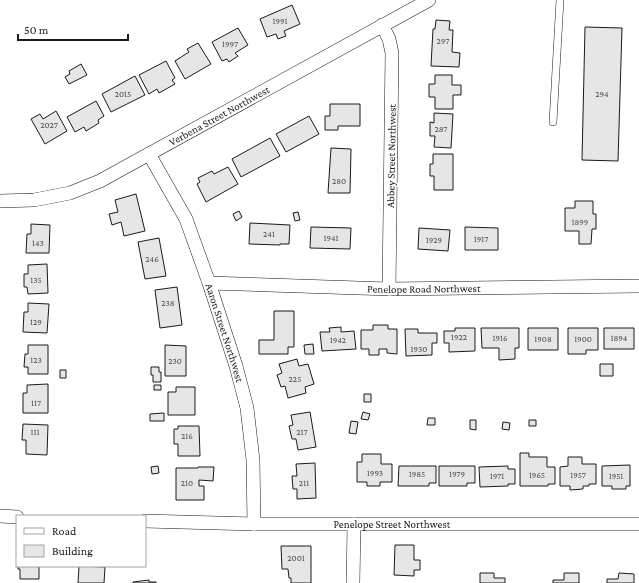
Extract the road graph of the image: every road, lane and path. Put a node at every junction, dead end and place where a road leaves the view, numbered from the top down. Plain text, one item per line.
1 (429, 0) edge
2 (560, 0) edge
3 (382, 25) junction
4 (553, 122) dead end
5 (149, 154) junction
6 (0, 201) edge
7 (209, 283) junction
8 (639, 286) edge
9 (389, 288) junction
10 (0, 516) edge
11 (16, 517) edge
12 (146, 521) edge
13 (254, 524) junction
14 (354, 524) junction
15 (639, 524) edge
16 (353, 583) edge

1 - 3 street, Verbena Street Northwest
2 - 4 lane
3 - 5 street, Verbena Street Northwest
3 - 9 street, Abbey Street Northwest
5 - 6 street, Verbena Street Northwest
5 - 7 street, Aaron Street Northwest
7 - 9 street, Penelope Road Northwest
7 - 13 street, Aaron Street Northwest
8 - 9 street, Penelope Road Northwest
10 - 11 street
12 - 13 street, Penelope Street Northwest
13 - 14 street, Penelope Street Northwest
14 - 15 street, Penelope Street Northwest
14 - 16 street

